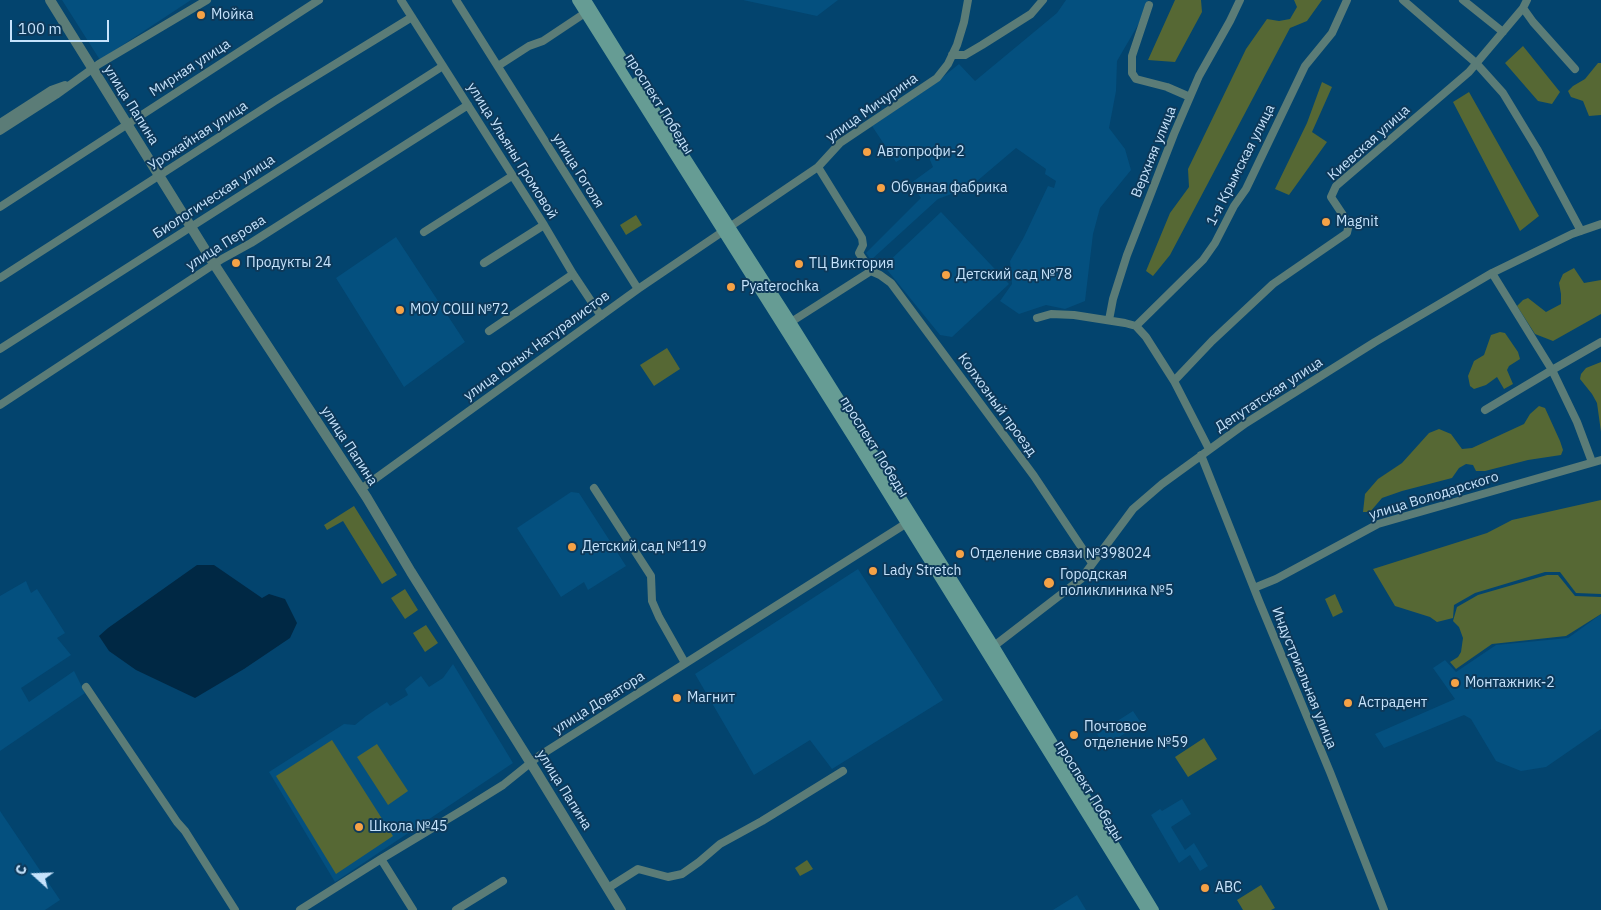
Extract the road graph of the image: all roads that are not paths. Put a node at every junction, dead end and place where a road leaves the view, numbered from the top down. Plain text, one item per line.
1 (50, 0) edge
2 (207, 0) edge
3 (319, 0) edge
4 (401, 0) edge
5 (456, 0) edge
6 (577, 0) edge
7 (586, 0) edge
8 (968, 0) edge
9 (1043, 0) edge
10 (1240, 0) edge
11 (1347, 0) edge
12 (1403, 0) edge
13 (1464, 0) edge
14 (1528, 0) edge
15 (1150, 5) dead end
16 (1523, 8) junction
17 (585, 14) junction
18 (412, 16) junction
19 (1503, 32) junction
20 (952, 55) junction
21 (1476, 63) junction
22 (443, 66) junction
23 (498, 66) junction
24 (92, 69) junction
25 (1575, 69) dead end
26 (74, 81) junction
27 (1190, 97) junction
28 (468, 105) junction
29 (0, 123) edge
30 (127, 124) junction
31 (0, 131) edge
32 (818, 167) junction
33 (160, 175) junction
34 (512, 176) junction
35 (0, 207) edge
36 (1601, 224) edge
37 (544, 225) junction
38 (191, 226) junction
39 (726, 228) junction
40 (1581, 231) junction
41 (424, 232) dead end
42 (484, 263) dead end
43 (214, 264) junction
44 (871, 271) junction
45 (1492, 273) junction
46 (573, 274) junction
47 (0, 278) edge
48 (638, 289) junction
49 (601, 316) junction
50 (1037, 318) dead end
51 (1109, 320) junction
52 (791, 322) junction
53 (1136, 326) junction
54 (489, 331) dead end
55 (1601, 342) edge
56 (0, 349) edge
57 (1552, 370) junction
58 (1174, 381) junction
59 (0, 405) edge
60 (1485, 410) dead end
61 (1209, 449) junction
62 (1201, 455) junction
63 (1601, 460) edge
64 (1592, 462) junction
65 (594, 488) dead end
66 (361, 489) junction
67 (910, 521) junction
68 (1092, 563) junction
69 (1254, 588) junction
70 (994, 646) junction
71 (685, 663) junction
72 (86, 687) dead end
73 (530, 762) junction
74 (843, 771) dead end
75 (381, 859) junction
76 (503, 881) dead end
77 (608, 888) junction
78 (235, 910) edge
79 (300, 910) edge
80 (413, 910) edge
81 (456, 910) edge
82 (621, 910) edge
83 (1146, 910) edge
84 (1154, 910) edge
85 (1384, 910) edge

1 - 24 street, улица Папина
2 - 24 street
3 - 30 street, Мирная улица
4 - 18 street, улица Ульяны Громовой
5 - 23 street, улица Гоголя
6 - 17 main road, проспект Победы
7 - 39 main road, проспект Победы
8 - 20 street, улица Мичурина
9 - 20 street
10 - 27 street, Верхняя улица
11 - 53 street, 1-я Крымская улица
12 - 21 street
13 - 19 street
14 - 16 street, Киевская улица
15 - 27 street
16 - 19 street, Киевская улица
16 - 25 street
17 - 23 street
17 - 39 main road, проспект Победы
18 - 22 street, улица Ульяны Громовой
18 - 33 street, Урожайная улица
19 - 21 street, Киевская улица
20 - 32 street, улица Мичурина
21 - 40 street
21 - 58 street, Киевская улица
22 - 28 street, улица Ульяны Громовой
22 - 38 street, Биологическая улица
23 - 48 street, улица Гоголя
24 - 26 street
24 - 30 street, улица Папина
26 - 29 street
26 - 31 street
27 - 51 street, Верхняя улица
28 - 34 street, улица Ульяны Громовой
28 - 43 street, улица Перова
30 - 33 street, улица Папина
30 - 35 street, Мирная улица
32 - 39 street, улица Мичурина
32 - 44 street
33 - 38 street, улица Папина
33 - 47 street, Урожайная улица
34 - 37 street, улица Ульяны Громовой
34 - 41 street
36 - 40 street, Депутатская улица
37 - 42 street
37 - 46 street, улица Ульяны Громовой
38 - 43 street, улица Папина
38 - 56 street, Биологическая улица
39 - 48 street, улица Юных Натуралистов
39 - 52 main road, проспект Победы
39 - 67 main road, проспект Победы
40 - 45 street, Депутатская улица
43 - 59 street, улица Перова
43 - 66 street, улица Папина
44 - 52 street
44 - 68 street, Колхозный проезд
45 - 57 street
45 - 61 street, Депутатская улица
46 - 49 street, улица Ульяны Громовой
46 - 54 street
48 - 49 street, улица Юных Натуралистов
49 - 66 street, улица Юных Натуралистов
50 - 51 street
51 - 53 street
52 - 67 main road, проспект Победы
53 - 58 street
55 - 57 street
57 - 60 street
57 - 64 street
58 - 61 street
61 - 62 street, Депутатская улица
62 - 68 street, Депутатская улица
62 - 69 street, Индустриальная улица
63 - 64 street, улица Володарского
64 - 69 street, улица Володарского
65 - 71 street
66 - 73 street, улица Папина
67 - 70 main road, проспект Победы
67 - 71 street, улица Доватора
67 - 83 main road, проспект Победы
68 - 70 street, Депутатская улица
69 - 85 street, Индустриальная улица
70 - 84 main road, проспект Победы
71 - 73 street, улица Доватора
72 - 78 street
73 - 75 street, улица Доватора
73 - 77 street, улица Папина
74 - 77 street
75 - 79 street, улица Доватора
75 - 80 street
76 - 81 street
77 - 82 street, улица Папина

